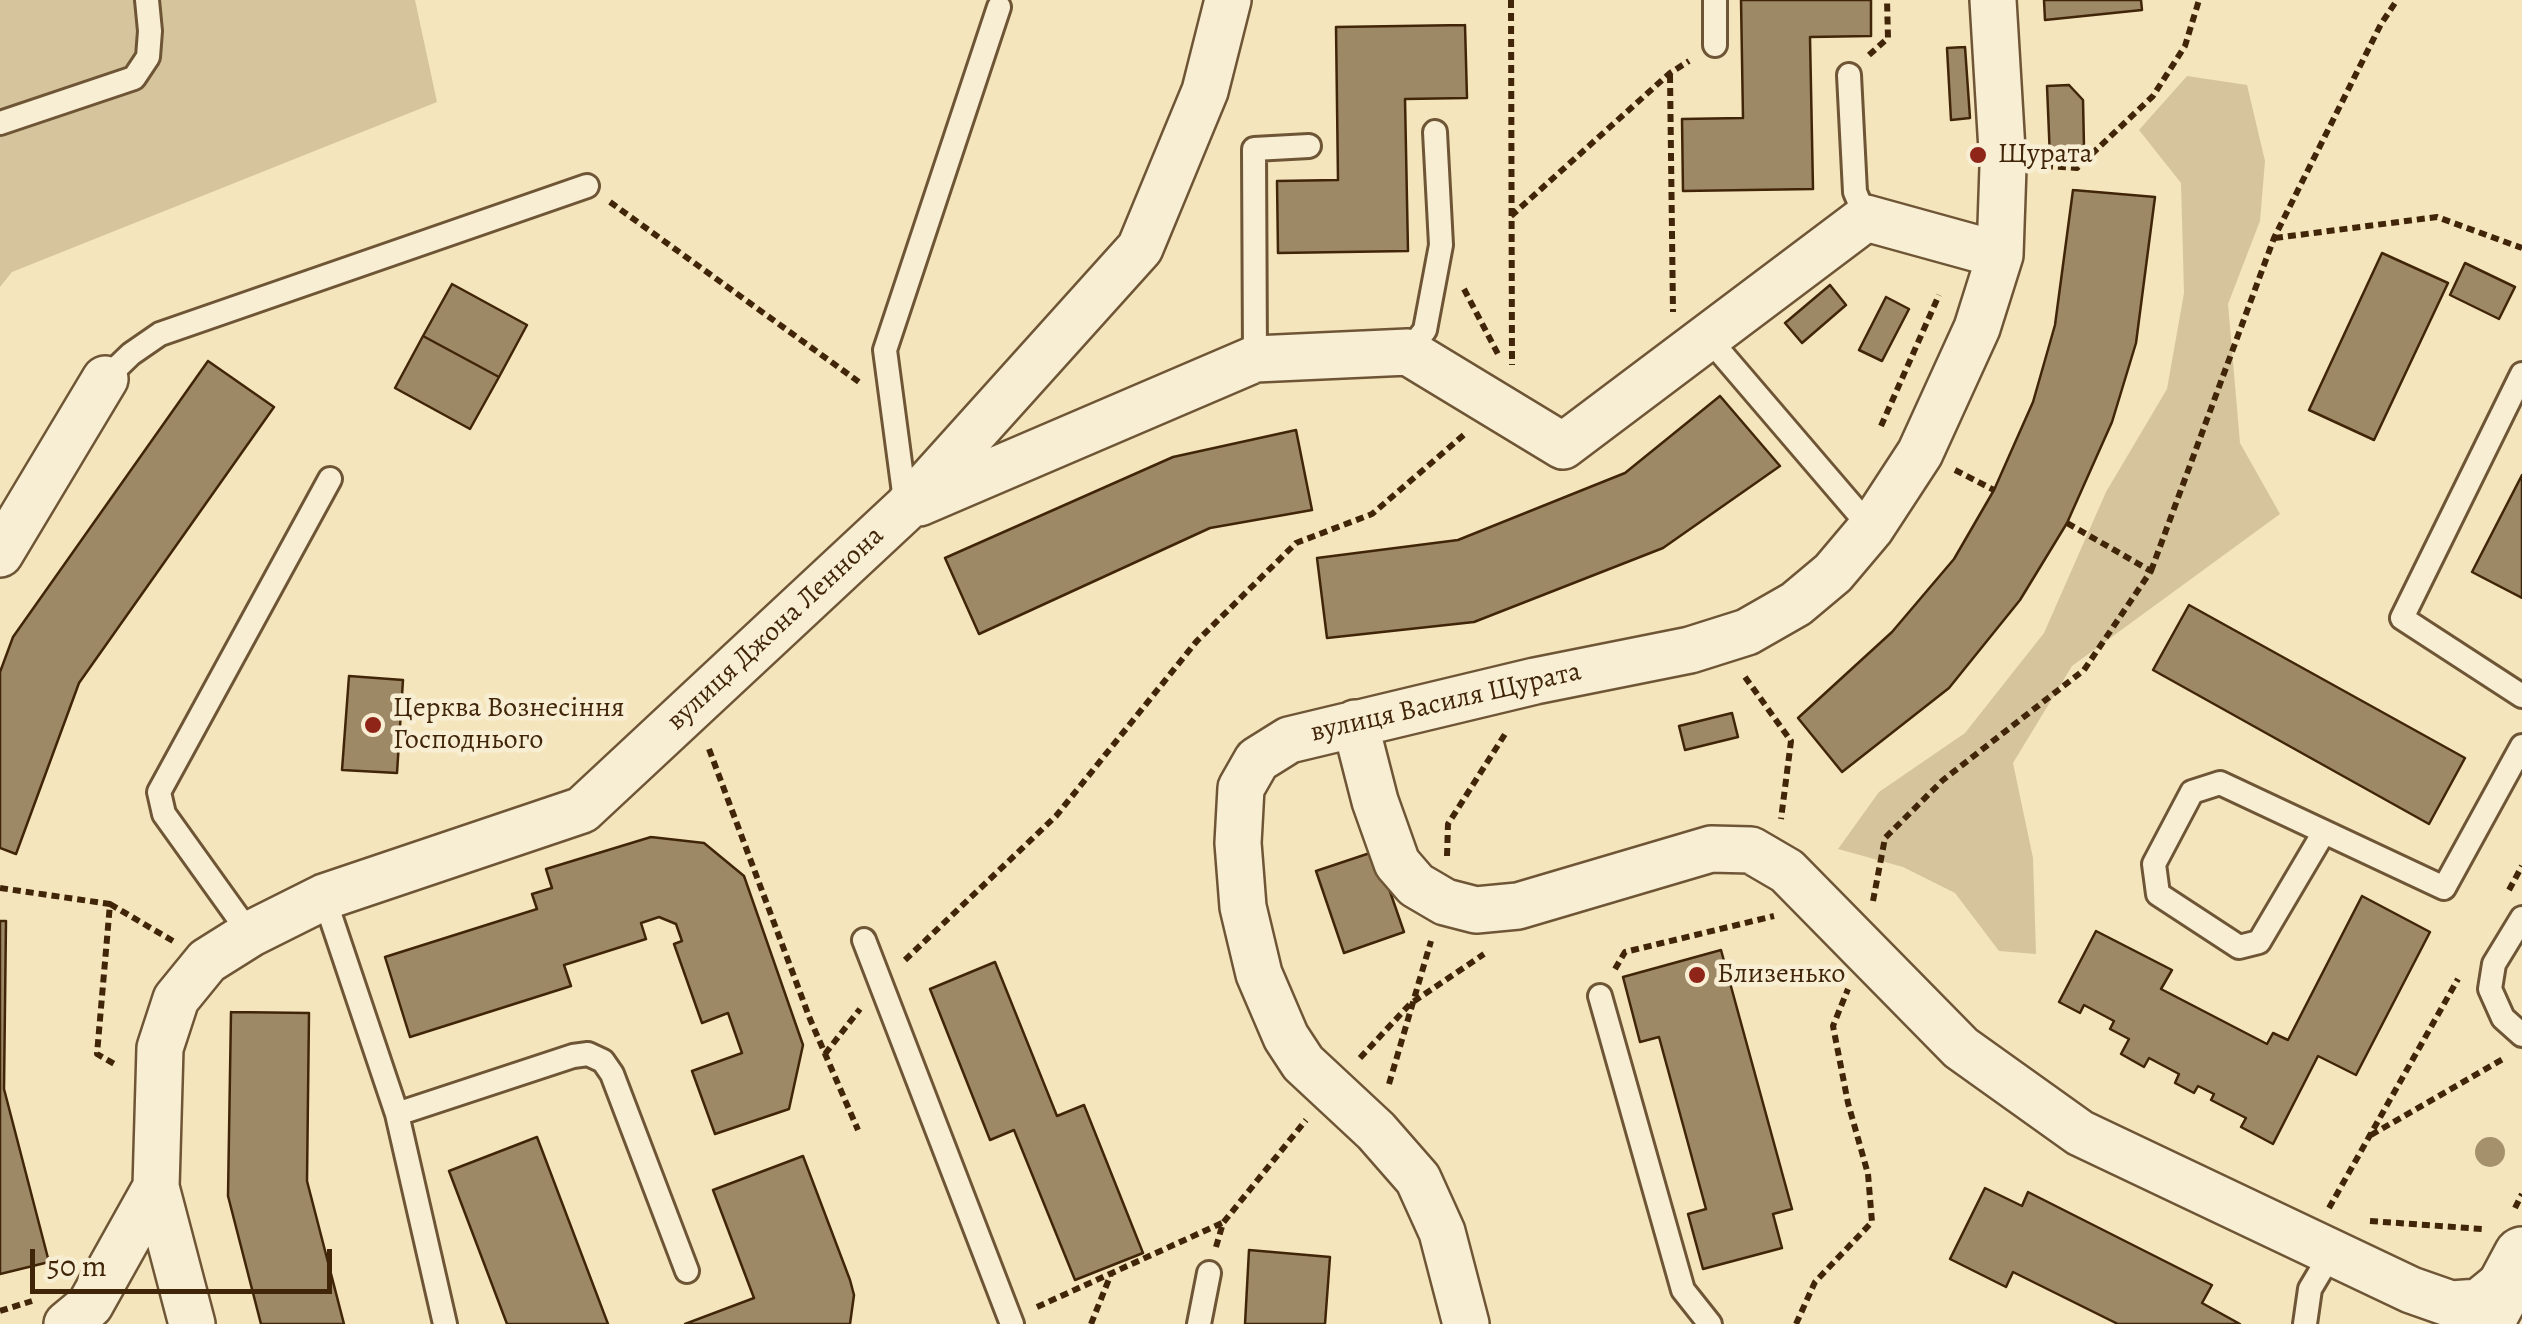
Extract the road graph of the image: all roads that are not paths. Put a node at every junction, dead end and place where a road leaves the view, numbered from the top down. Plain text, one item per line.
1 (147, 0) edge
2 (1228, 0) edge
3 (1715, 0) edge
4 (1993, 0) edge
5 (998, 6) dead end
6 (1715, 45) road end
7 (1848, 75) road end
8 (0, 123) edge
9 (1435, 132) dead end
10 (1310, 146) dead end
11 (587, 186) road end
12 (1866, 218) junction
13 (2000, 255) junction
14 (1408, 352) junction
15 (1722, 354) dead end
16 (1255, 359) junction
17 (2522, 374) edge
18 (105, 379) joint
19 (330, 479) dead end
20 (906, 508) junction
21 (1871, 528) junction
22 (0, 554) edge
23 (2522, 696) edge
24 (1355, 723) junction
25 (2522, 746) edge
26 (2324, 832) junction
27 (324, 896) junction
28 (2522, 918) edge
29 (250, 934) junction
30 (864, 940) dead end
31 (1600, 996) road end
32 (2522, 1035) edge
33 (397, 1114) junction
34 (156, 1187) junction
35 (2328, 1235) junction
36 (687, 1270) dead end
37 (1209, 1272) dead end
38 (2499, 1272) edge
39 (1012, 1321) edge
40 (67, 1324) edge
41 (192, 1324) edge
42 (445, 1324) edge
43 (1199, 1324) edge
44 (1466, 1324) edge
45 (1710, 1324) edge
46 (2305, 1324) edge

1 - 8 lane
2 - 20 street, вулиця Джона Леннона
3 - 6 lane
4 - 13 street, вулиця Василя Щурата
5 - 20 lane
7 - 12 lane
9 - 14 lane
10 - 16 lane
11 - 18 lane
12 - 13 street
12 - 14 street
13 - 21 street, вулиця Василя Щурата
14 - 16 street
15 - 21 lane
16 - 20 street
17 - 23 lane
18 - 22 street
19 - 29 lane
20 - 27 street, вулиця Джона Леннона
21 - 24 street, вулиця Василя Щурата
24 - 35 street
24 - 44 street, вулиця Василя Щурата
25 - 26 lane
26 - 26 lane
27 - 29 street, вулиця Джона Леннона
27 - 33 lane
28 - 32 lane
29 - 34 street, вулиця Джона Леннона
30 - 39 lane
31 - 45 lane
33 - 36 lane
33 - 42 lane
34 - 40 street, вулиця Джона Леннона
34 - 41 street, вулиця Джона Леннона
35 - 38 street
35 - 46 lane
37 - 43 lane

